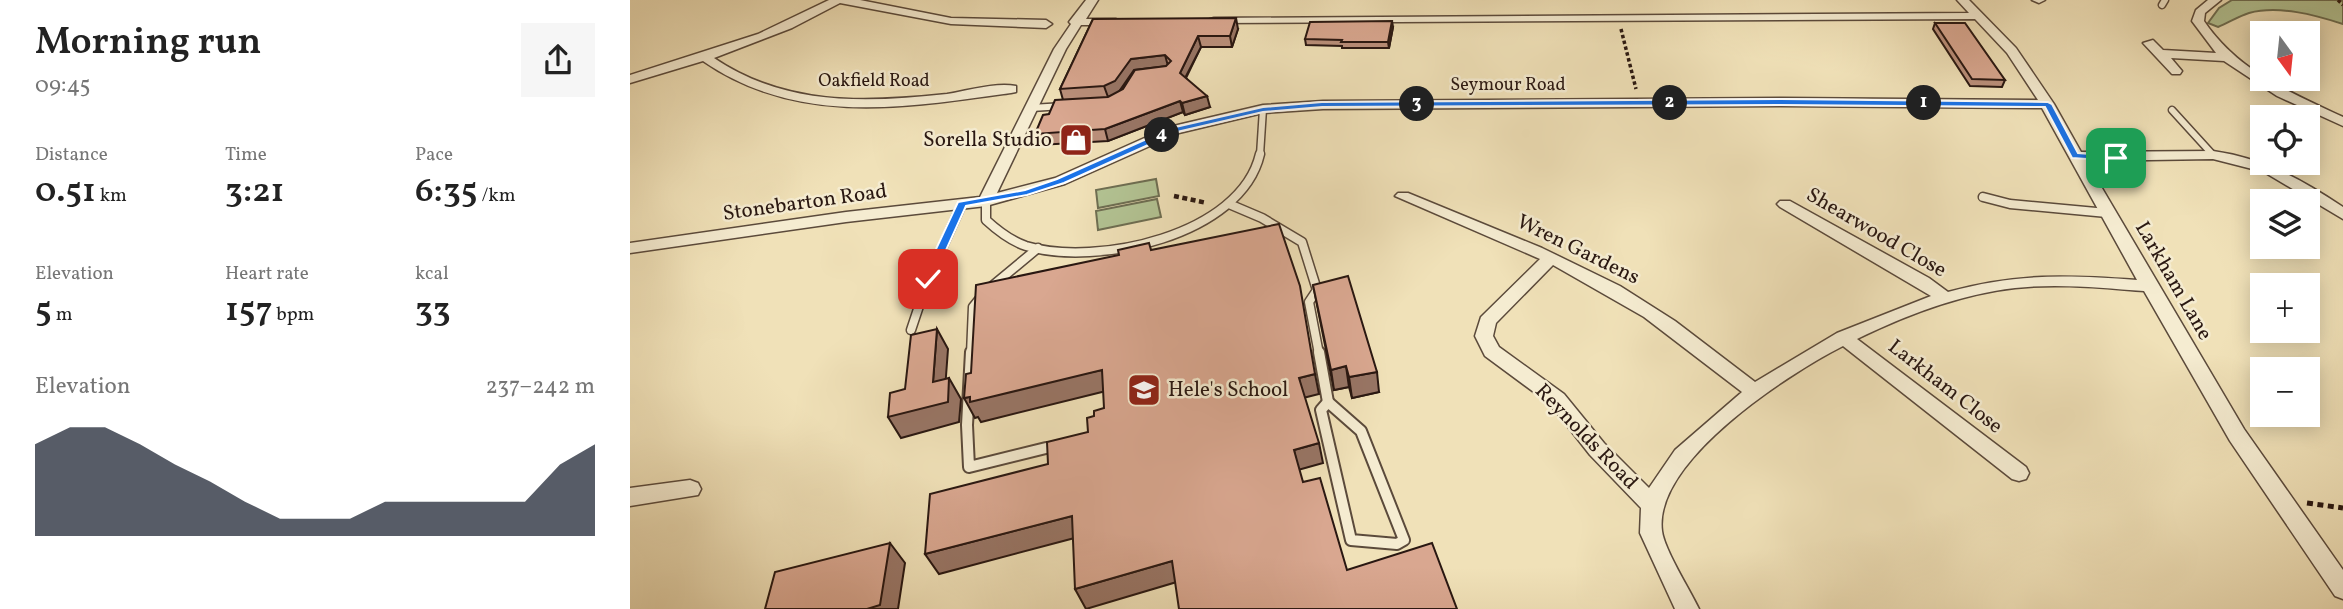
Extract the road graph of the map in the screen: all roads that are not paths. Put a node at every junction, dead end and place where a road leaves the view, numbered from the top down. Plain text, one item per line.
1 (840, 0) edge
2 (1092, 0) edge
3 (1963, 0) edge
4 (2215, 0) edge
5 (1980, 16) junction
6 (1199, 21) edge
7 (1075, 22) junction
8 (1130, 22) edge
9 (1046, 24) dead end
10 (2149, 43) dead end
11 (2160, 54) junction
12 (705, 57) junction
13 (2227, 57) junction
14 (2176, 71) dead end
15 (630, 79) edge
16 (1011, 89) dead end
17 (2048, 104) junction
18 (1070, 105) edge
19 (1031, 108) junction
20 (1263, 109) junction
21 (2172, 110) dead end
22 (2343, 122) edge
23 (2213, 155) junction
24 (2075, 156) junction
25 (1403, 196) dead end
26 (1983, 197) dead end
27 (986, 201) junction
28 (962, 204) junction
29 (1229, 204) junction
30 (1785, 204) dead end
31 (2107, 213) junction
32 (2343, 214) edge
33 (630, 248) edge
34 (1038, 248) junction
35 (1550, 259) junction
36 (2150, 286) junction
37 (1945, 298) junction
38 (911, 330) dead end
39 (1843, 337) junction
40 (1754, 391) junction
41 (1328, 402) junction
42 (1046, 448) edge
43 (2019, 473) dead end
44 (690, 489) dead end
45 (630, 497) edge
46 (1652, 505) junction
47 (2343, 589) edge
48 (1687, 609) edge

1 - 9 street
1 - 12 street
2 - 7 street
3 - 5 street, Larkham Lane
4 - 13 street
5 - 6 street
5 - 17 street, Larkham Lane
7 - 8 street
7 - 19 street
10 - 11 street
11 - 13 street
11 - 14 street
12 - 15 street
12 - 16 street, Oakfield Road
13 - 22 street
17 - 20 street, Seymour Road
17 - 24 street, Larkham Lane
18 - 19 lane
19 - 27 street
20 - 27 street, Seymour Road
20 - 29 lane
21 - 23 lane
23 - 24 street
23 - 32 street
24 - 31 street, Larkham Lane
25 - 35 street, Wren Gardens
26 - 31 lane
27 - 28 street, Stonebarton Road
27 - 34 lane
28 - 33 street, Stonebarton Road
28 - 38 lane
29 - 34 lane
29 - 41 lane
30 - 37 street, Shearwood Close
31 - 36 street, Larkham Lane
34 - 42 lane
35 - 40 street, Wren Gardens
35 - 46 street, Reynolds Road
36 - 37 street
36 - 47 street, Larkham Lane
37 - 39 street
39 - 40 street
39 - 43 street, Larkham Close
40 - 46 street
41 - 41 lane
44 - 45 street
46 - 48 street, Reynolds Road

